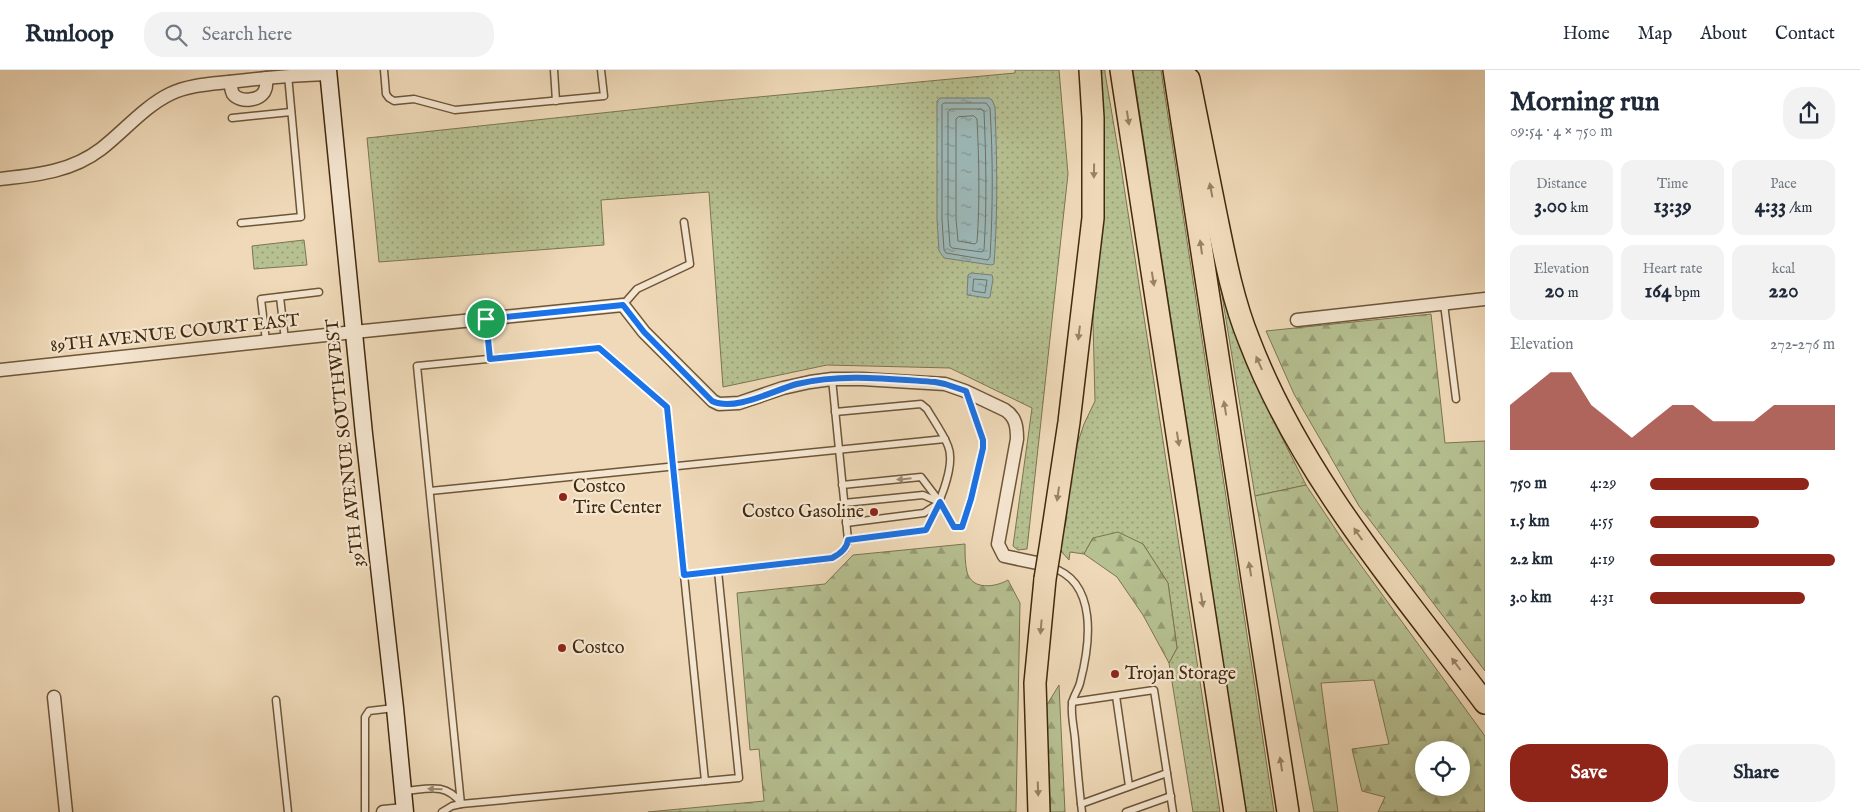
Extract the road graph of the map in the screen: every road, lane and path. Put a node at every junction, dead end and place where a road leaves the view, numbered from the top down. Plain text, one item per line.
1 (384, 70) edge
2 (554, 70) edge
3 (601, 70) edge
4 (1090, 70) edge
5 (1121, 70) edge
6 (1174, 70) edge
7 (1188, 70) edge
8 (328, 72) edge
9 (288, 75) junction
10 (266, 78) junction
11 (230, 82) junction
12 (556, 101) junction
13 (291, 112) junction
14 (232, 118) dead end
15 (0, 179) edge
16 (684, 222) dead end
17 (241, 223) dead end
18 (319, 292) dead end
19 (280, 297) junction
20 (1485, 300) edge
21 (1444, 304) junction
22 (623, 305) junction
23 (486, 319) junction
24 (1297, 320) dead end
25 (354, 332) junction
26 (285, 340) junction
27 (266, 342) junction
28 (490, 359) junction
29 (0, 370) edge
30 (832, 379) junction
31 (966, 391) junction
32 (1456, 399) dead end
33 (835, 412) junction
34 (945, 439) junction
35 (839, 450) junction
36 (673, 466) junction
37 (842, 485) junction
38 (430, 491) junction
39 (940, 502) junction
40 (844, 503) junction
41 (846, 523) junction
42 (848, 540) junction
43 (1044, 563) junction
44 (718, 572) junction
45 (684, 575) junction
46 (1116, 696) junction
47 (54, 697) dead end
48 (276, 700) dead end
49 (1072, 702) junction
50 (1485, 703) edge
51 (395, 708) junction
52 (1167, 773) junction
53 (705, 781) junction
54 (1129, 786) junction
55 (403, 792) junction
56 (1171, 796) junction
57 (461, 804) junction
58 (1081, 804) junction
59 (405, 811) edge
60 (66, 812) edge
61 (288, 812) edge
62 (365, 812) edge
63 (383, 812) edge
64 (442, 812) edge
65 (1039, 812) edge
66 (1082, 812) edge
67 (1126, 812) edge
68 (1173, 812) edge
69 (1235, 812) edge
70 (1288, 812) edge

1 - 12 lane
2 - 12 lane
3 - 12 lane
4 -> 43 highway
5 -> 69 highway
70 -> 6 highway
50 -> 7 highway
8 - 9 street
8 - 25 main road, 39TH AVENUE SOUTHWEST
9 - 10 street
9 - 13 lane
10 - 11 street
10 - 11 street
11 - 15 street
13 - 14 lane
13 - 17 lane
16 - 22 lane
18 - 19 lane
19 - 26 lane
19 - 27 lane
20 - 21 street
21 - 24 street
21 - 32 lane
22 - 23 street, 89TH AVENUE COURT EAST
22 - 30 street
23 - 25 street, 89TH AVENUE COURT EAST
23 - 28 lane
25 - 26 street, 89TH AVENUE COURT EAST
25 - 51 main road, 39TH AVENUE SOUTHWEST
26 - 27 street, 89TH AVENUE COURT EAST
27 - 29 street, 89TH AVENUE COURT EAST
28 - 36 lane
28 - 38 lane
30 - 31 street
30 - 33 lane
31 - 39 lane
31 - 43 street
33 - 34 lane
33 - 35 lane
34 - 35 lane
34 - 39 lane
35 - 36 lane
35 - 37 lane
36 - 38 lane
36 - 45 lane
39 -> 37 lane
37 - 40 lane
38 - 57 lane
39 - 40 lane
39 - 41 lane
39 - 42 lane
40 - 41 lane
41 - 42 lane
42 - 44 lane
43 - 49 lane
43 -> 65 highway
44 - 45 lane
44 - 53 lane
45 - 53 lane
46 - 49 lane
46 - 52 lane
46 - 54 lane
47 - 60 street
48 - 61 lane
49 - 58 lane
51 - 55 main road, 39TH AVENUE SOUTHWEST
51 - 62 lane
52 - 54 lane
52 - 56 lane
53 - 57 lane
54 - 58 lane
57 -> 55 lane
55 - 59 main road, 39TH AVENUE SOUTHWEST
56 - 67 lane
56 - 68 lane
57 - 64 lane
58 - 66 lane
59 - 63 street

